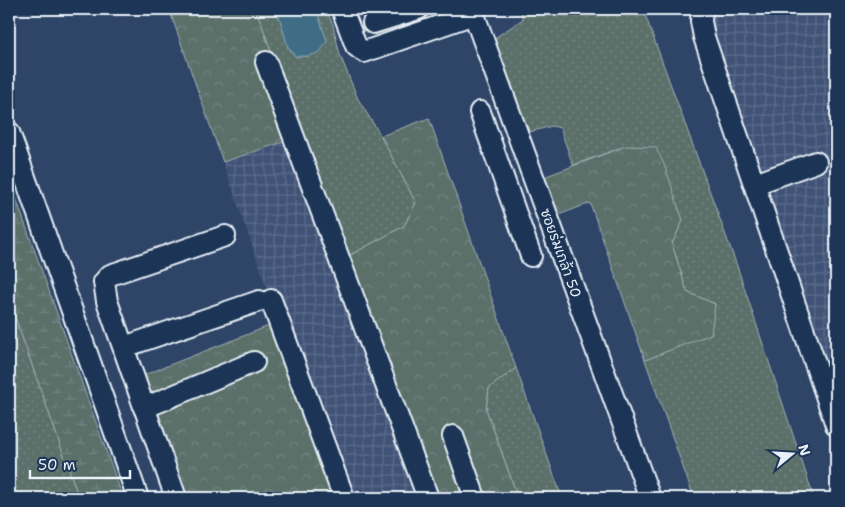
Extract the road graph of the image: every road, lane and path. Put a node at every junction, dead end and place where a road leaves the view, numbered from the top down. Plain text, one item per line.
1 (342, 9) edge
2 (418, 9) edge
3 (702, 9) edge
4 (473, 11) edge
5 (373, 23) dead end
6 (266, 62) dead end
7 (480, 112) dead end
8 (9, 132) edge
9 (816, 162) dead end
10 (755, 184) junction
11 (538, 191) junction
12 (512, 200) junction
13 (225, 236) dead end
14 (531, 256) dead end
15 (124, 347) junction
16 (254, 362) dead end
17 (144, 408) junction
18 (836, 426) edge
19 (453, 436) dead end
20 (138, 498) edge
21 (176, 498) edge
22 (344, 498) edge
23 (428, 498) edge
24 (475, 498) edge
25 (650, 498) edge

1 - 4 street
2 - 5 street
3 - 10 street
4 - 11 street, ซอยร่มเกล้า 50
6 - 23 street
7 - 12 street
8 - 20 street
9 - 10 street
10 - 18 street
11 - 12 street
11 - 25 street, ซอยร่มเกล้า 50
12 - 14 street
13 - 15 street
15 - 17 street
15 - 22 street
16 - 17 street
17 - 21 street
19 - 24 street

